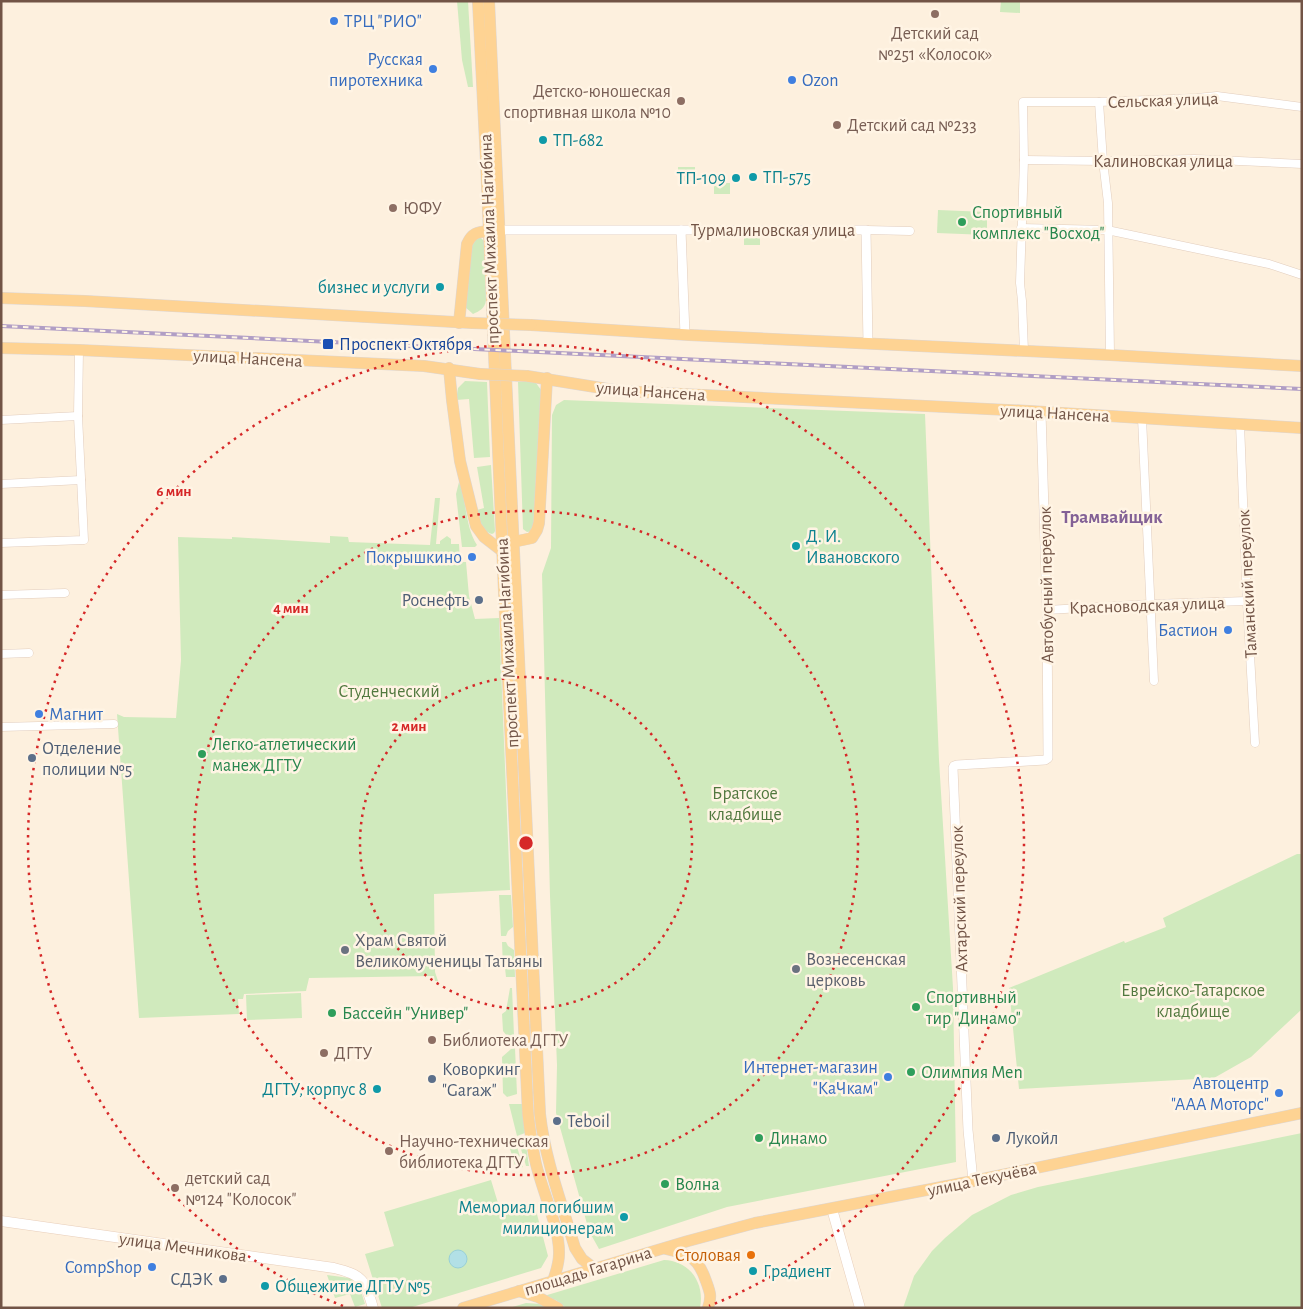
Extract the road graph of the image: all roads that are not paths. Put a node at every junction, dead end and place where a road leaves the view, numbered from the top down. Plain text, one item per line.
1 (478, 1) edge
2 (489, 1) edge
3 (1099, 102) junction
4 (1302, 107) edge
5 (1024, 160) junction
6 (1103, 162) junction
7 (1302, 164) edge
8 (1021, 228) junction
9 (681, 230) junction
10 (866, 230) junction
11 (1107, 230) junction
12 (495, 231) junction
13 (910, 231) dead end
14 (1302, 275) edge
15 (1, 298) edge
16 (459, 323) junction
17 (685, 335) junction
18 (868, 344) junction
19 (1, 348) edge
20 (79, 350) junction
21 (1024, 351) junction
22 (1110, 354) junction
23 (424, 366) junction
24 (1302, 366) edge
25 (449, 368) junction
26 (474, 373) junction
27 (547, 378) junction
28 (451, 391) junction
29 (1041, 412) junction
30 (78, 416) junction
31 (1142, 418) junction
32 (1, 420) edge
33 (1240, 424) junction
34 (1302, 428) edge
35 (81, 480) junction
36 (1, 484) edge
37 (502, 534) junction
38 (489, 540) junction
39 (513, 542) junction
40 (1, 543) edge
41 (502, 551) junction
42 (65, 593) dead end
43 (1, 596) edge
44 (1247, 602) junction
45 (1151, 604) junction
46 (1047, 610) junction
47 (30, 653) dead end
48 (1, 654) edge
49 (1154, 680) dead end
50 (114, 724) dead end
51 (1, 727) edge
52 (1256, 743) dead end
53 (954, 766) joint
54 (1302, 1113) edge
55 (973, 1181) junction
56 (832, 1209) junction
57 (1, 1221) edge
58 (664, 1248) junction
59 (595, 1269) junction
60 (553, 1281) junction
61 (519, 1291) junction
62 (502, 1296) junction
63 (711, 1296) junction
64 (373, 1308) edge
65 (463, 1308) edge
66 (493, 1308) edge
67 (558, 1308) edge
68 (708, 1308) edge
69 (715, 1308) edge
70 (860, 1308) edge

1 - 12 main road, проспект Михаила Нагибина
2 - 12 main road, проспект Михаила Нагибина
3 - 4 street, Сельская улица
3 - 5 street, Сельская улица
3 - 6 street
5 - 6 street, Калиновская улица
5 - 8 street
6 - 7 street, Калиновская улица
6 - 11 street
8 - 11 street
8 - 21 street
9 - 10 street, Турмалиновская улица
9 - 12 street, Турмалиновская улица
9 - 17 street, Турмалиновская улица
10 - 13 street, Турмалиновская улица
10 - 18 street, Турмалиновская улица
11 - 14 street
11 - 22 street
12 - 16 main road
12 - 37 main road, проспект Михаила Нагибина
12 - 39 main road, проспект Михаила Нагибина
15 - 16 main road
16 - 17 main road, bridge
17 - 18 main road
18 - 21 main road
19 - 20 main road, улица Нансена
20 - 23 main road, улица Нансена
20 - 30 street
21 - 22 main road
22 - 24 main road
23 - 25 main road, улица Нансена
23 - 28 main road
25 - 26 main road, улица Нансена
25 - 28 main road
26 - 27 main road, улица Нансена, bridge
26 - 28 main road
27 - 29 main road, улица Нансена
27 - 39 main road
28 - 38 main road
29 - 31 main road, улица Нансена
29 - 46 street, Автобусный переулок
30 - 32 street
30 - 35 street
31 - 33 main road, улица Нансена
31 - 45 street
33 - 34 main road, улица Нансена
33 - 44 street, Таманский переулок
35 - 36 street
35 - 40 street
37 - 38 main road
37 - 41 main road, проспект Михаила Нагибина
38 - 41 main road
39 - 59 main road, проспект Михаила Нагибина
41 - 60 main road, проспект Михаила Нагибина
42 - 43 street
44 - 45 street, Красноводская улица
44 - 52 street, Таманский переулок
45 - 46 street, Красноводская улица
45 - 49 street
46 - 53 street, Автобусный переулок
47 - 48 street
50 - 51 street
53 - 55 street, Ахтарский переулок
54 - 55 main road, улица Текучёва
55 - 56 main road, улица Текучёва
56 - 58 main road, улица Текучёва
56 - 70 main road
57 - 64 main road, улица Мечникова
58 - 59 main road, площадь Гагарина
58 - 63 main road, площадь Гагарина
59 - 60 main road, площадь Гагарина
60 - 61 main road, площадь Гагарина
61 - 62 main road, площадь Гагарина
61 - 67 main road
62 - 65 main road
62 - 66 main road, площадь Гагарина
63 - 68 main road
63 - 69 main road

